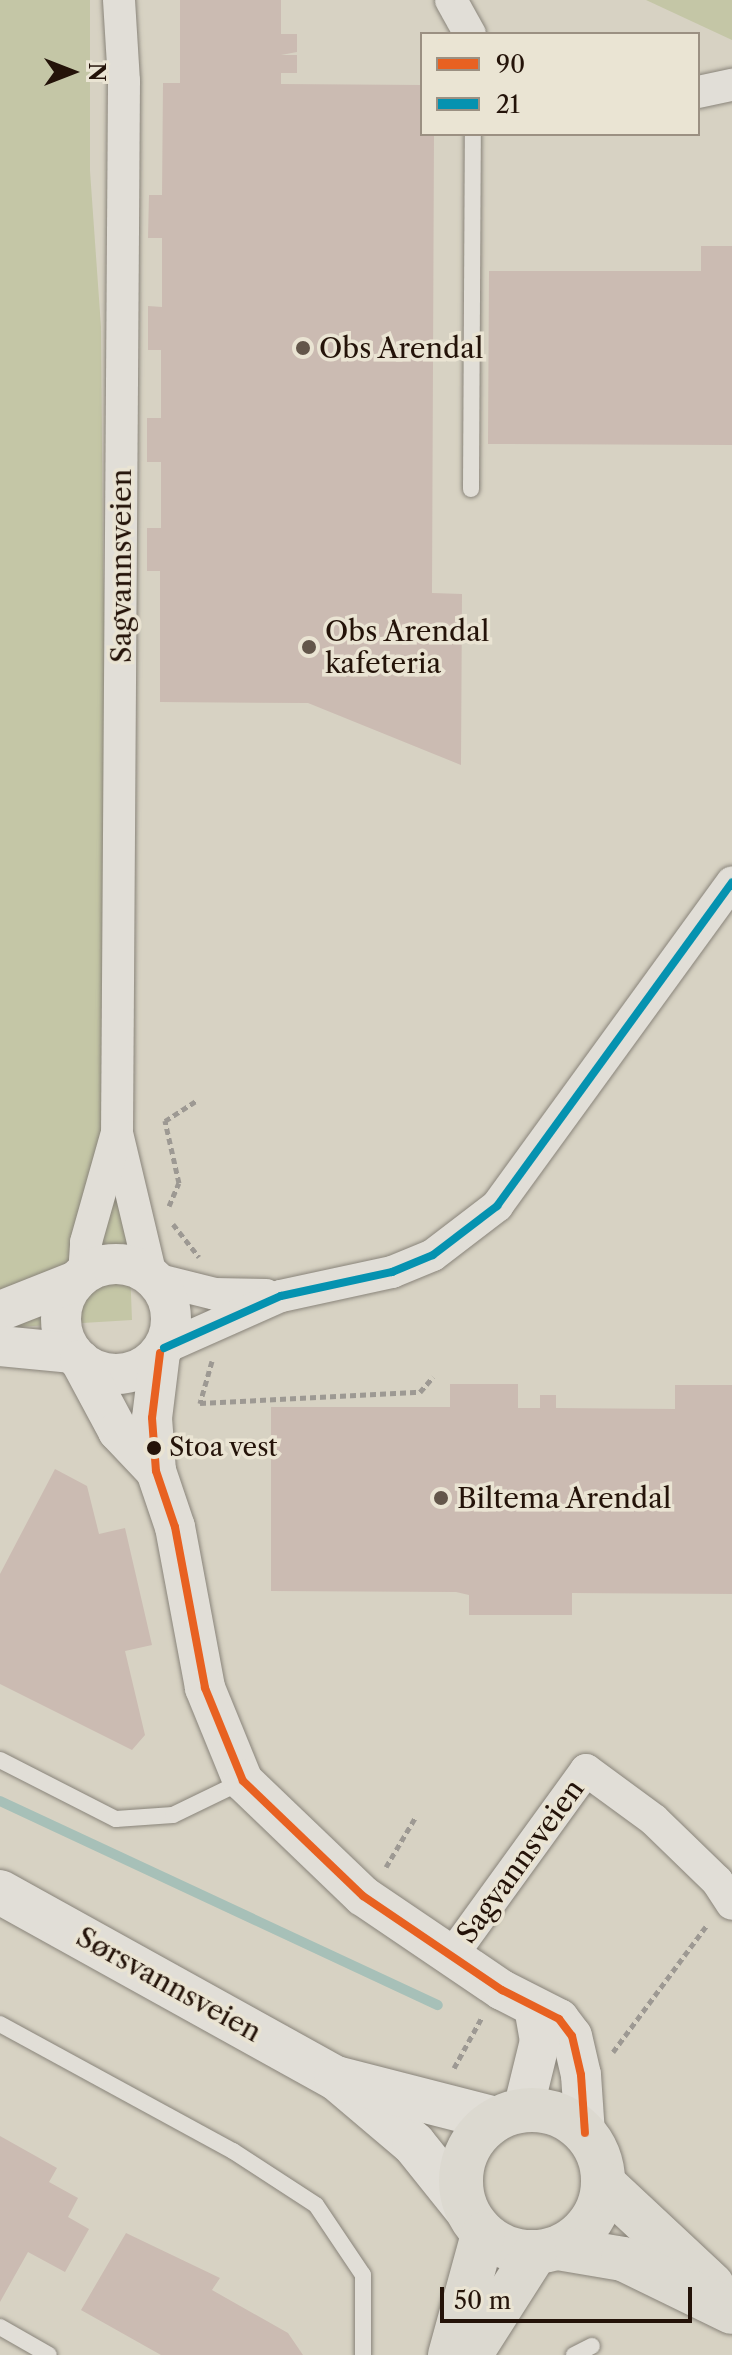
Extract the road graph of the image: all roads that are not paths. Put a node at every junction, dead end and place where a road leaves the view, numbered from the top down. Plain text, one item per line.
1 (119, 0) edge
2 (451, 0) edge
3 (469, 32) edge
4 (732, 85) edge
5 (700, 92) edge
6 (473, 136) edge
7 (471, 489) dead end
8 (732, 882) edge
9 (117, 1133) junction
10 (80, 1278) junction
11 (153, 1278) junction
12 (281, 1296) junction
13 (0, 1311) edge
14 (0, 1346) edge
15 (162, 1350) junction
16 (77, 1357) junction
17 (156, 1471) junction
18 (0, 1760) edge
19 (243, 1781) junction
20 (0, 1892) edge
21 (722, 1911) edge
22 (450, 1958) junction
23 (534, 2008) junction
24 (0, 2024) edge
25 (336, 2078) junction
26 (510, 2115) junction
27 (585, 2133) junction
28 (604, 2184) junction
29 (474, 2222) junction
30 (547, 2251) junction
31 (732, 2302) edge
32 (732, 2312) edge
33 (0, 2327) edge
34 (592, 2346) dead end
35 (49, 2355) edge
36 (363, 2355) edge
37 (450, 2355) edge
38 (470, 2355) edge
39 (574, 2355) edge

1 - 9 street, Sagvannsveien
2 - 3 street
4 - 5 street
6 - 7 lane
8 - 12 street
9 - 10 street, Sagvannsveien
9 - 11 street, Sagvannsveien
10 - 11 street
10 - 13 street
10 - 16 street
11 - 12 street
11 - 15 street
12 - 15 street
14 - 16 street
15 - 16 street
15 - 17 street, Sagvannsveien
16 - 17 street, Sagvannsveien
17 - 19 street, Sagvannsveien
18 - 19 lane
19 - 22 street, Sagvannsveien
20 - 25 main road, Sørsvannsveien
21 - 22 street, Sagvannsveien
22 - 23 street, Sagvannsveien
23 - 26 street
23 - 27 street, Sagvannsveien
24 - 36 lane
25 - 26 main road, Sørsvannsveien
25 - 29 main road, Sørsvannsveien
26 - 27 main road
26 - 29 main road
27 - 28 main road
28 - 30 main road
28 - 31 main road
29 - 30 main road
29 - 37 main road
30 - 32 main road
30 - 38 main road
33 - 35 lane
34 - 39 lane

